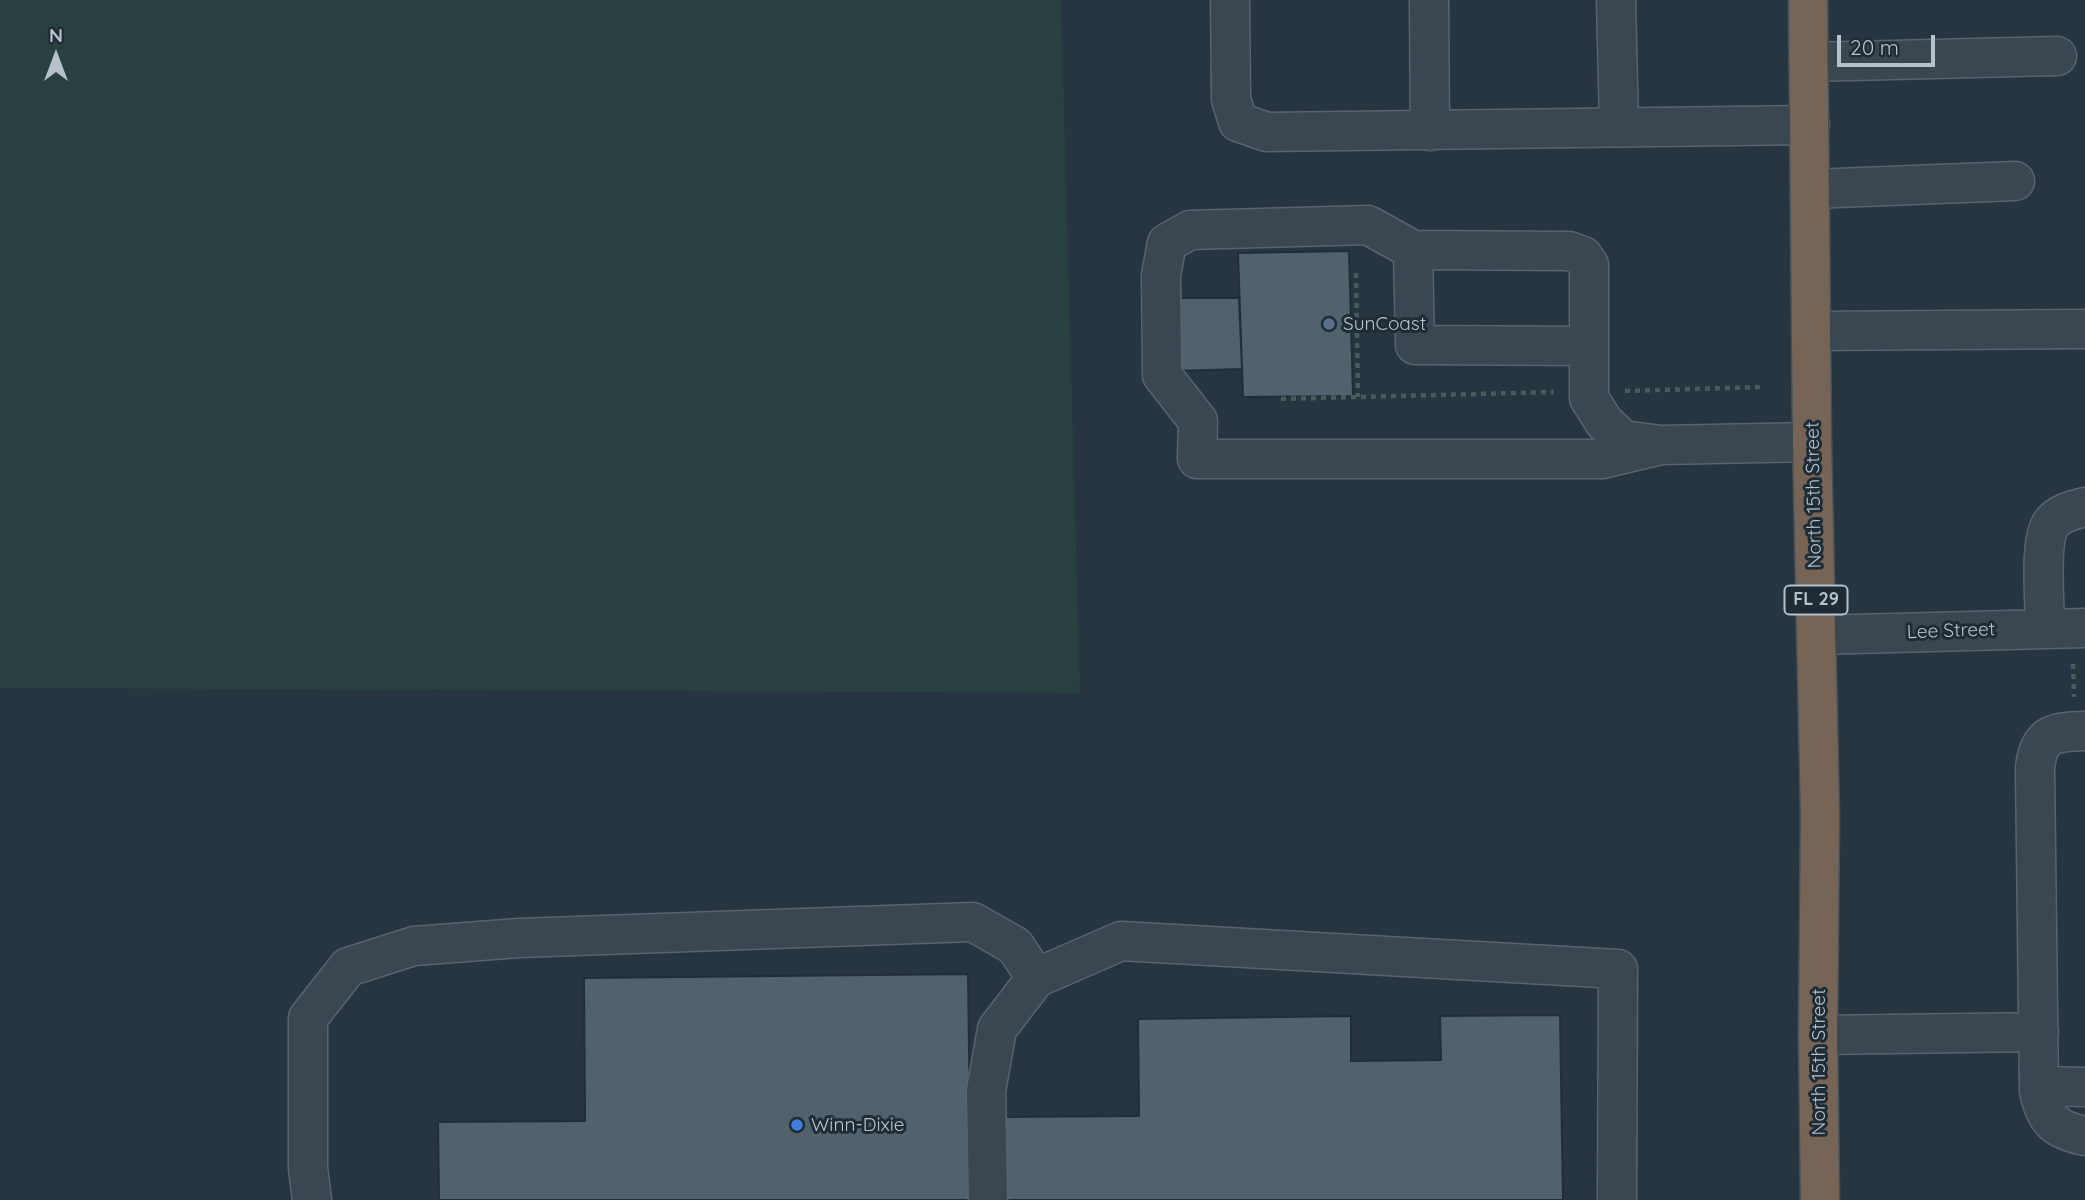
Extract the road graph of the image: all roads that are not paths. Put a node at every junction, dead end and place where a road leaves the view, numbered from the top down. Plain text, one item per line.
1 (1230, 0) edge
2 (1429, 0) edge
3 (1616, 0) edge
4 (1808, 0) edge
5 (2057, 56) dead end
6 (1809, 62) junction
7 (1810, 125) junction
8 (1619, 127) junction
9 (1430, 131) junction
10 (2015, 181) dead end
11 (1811, 189) junction
12 (1413, 250) junction
13 (2085, 329) edge
14 (1812, 331) junction
15 (1589, 346) junction
16 (1812, 442) junction
17 (1661, 445) junction
18 (2085, 507) edge
19 (2045, 628) junction
20 (1817, 635) junction
21 (2079, 645) edge
22 (2080, 720) edge
23 (1036, 978) junction
24 (2039, 1032) junction
25 (1818, 1035) junction
26 (2039, 1086) junction
27 (2085, 1087) edge
28 (2085, 1136) edge
29 (312, 1200) edge
30 (988, 1200) edge
31 (1617, 1200) edge
32 (1821, 1200) edge

1 - 9 street
2 - 9 street
3 - 8 street
4 - 6 highway, North 15th Street / FL 29
5 - 6 street
6 - 7 highway, North 15th Street / FL 29
7 - 8 street
7 - 11 highway, North 15th Street / FL 29
8 - 9 street
10 - 11 street
11 - 14 highway, North 15th Street / FL 29
12 - 15 street
12 - 15 street
12 - 17 street
13 - 14 street
14 - 16 highway, North 15th Street / FL 29
15 - 17 street
16 - 17 street
16 - 20 highway, North 15th Street / FL 29
18 - 19 street
19 - 20 street, Lee Street
19 - 21 street, Lee Street
20 - 25 highway, North 15th Street / FL 29
22 - 24 street
23 - 29 street
23 - 30 street
23 - 31 street
24 - 25 street
24 - 26 street
25 - 32 highway, North 15th Street / FL 29
26 - 27 street
26 - 28 street

